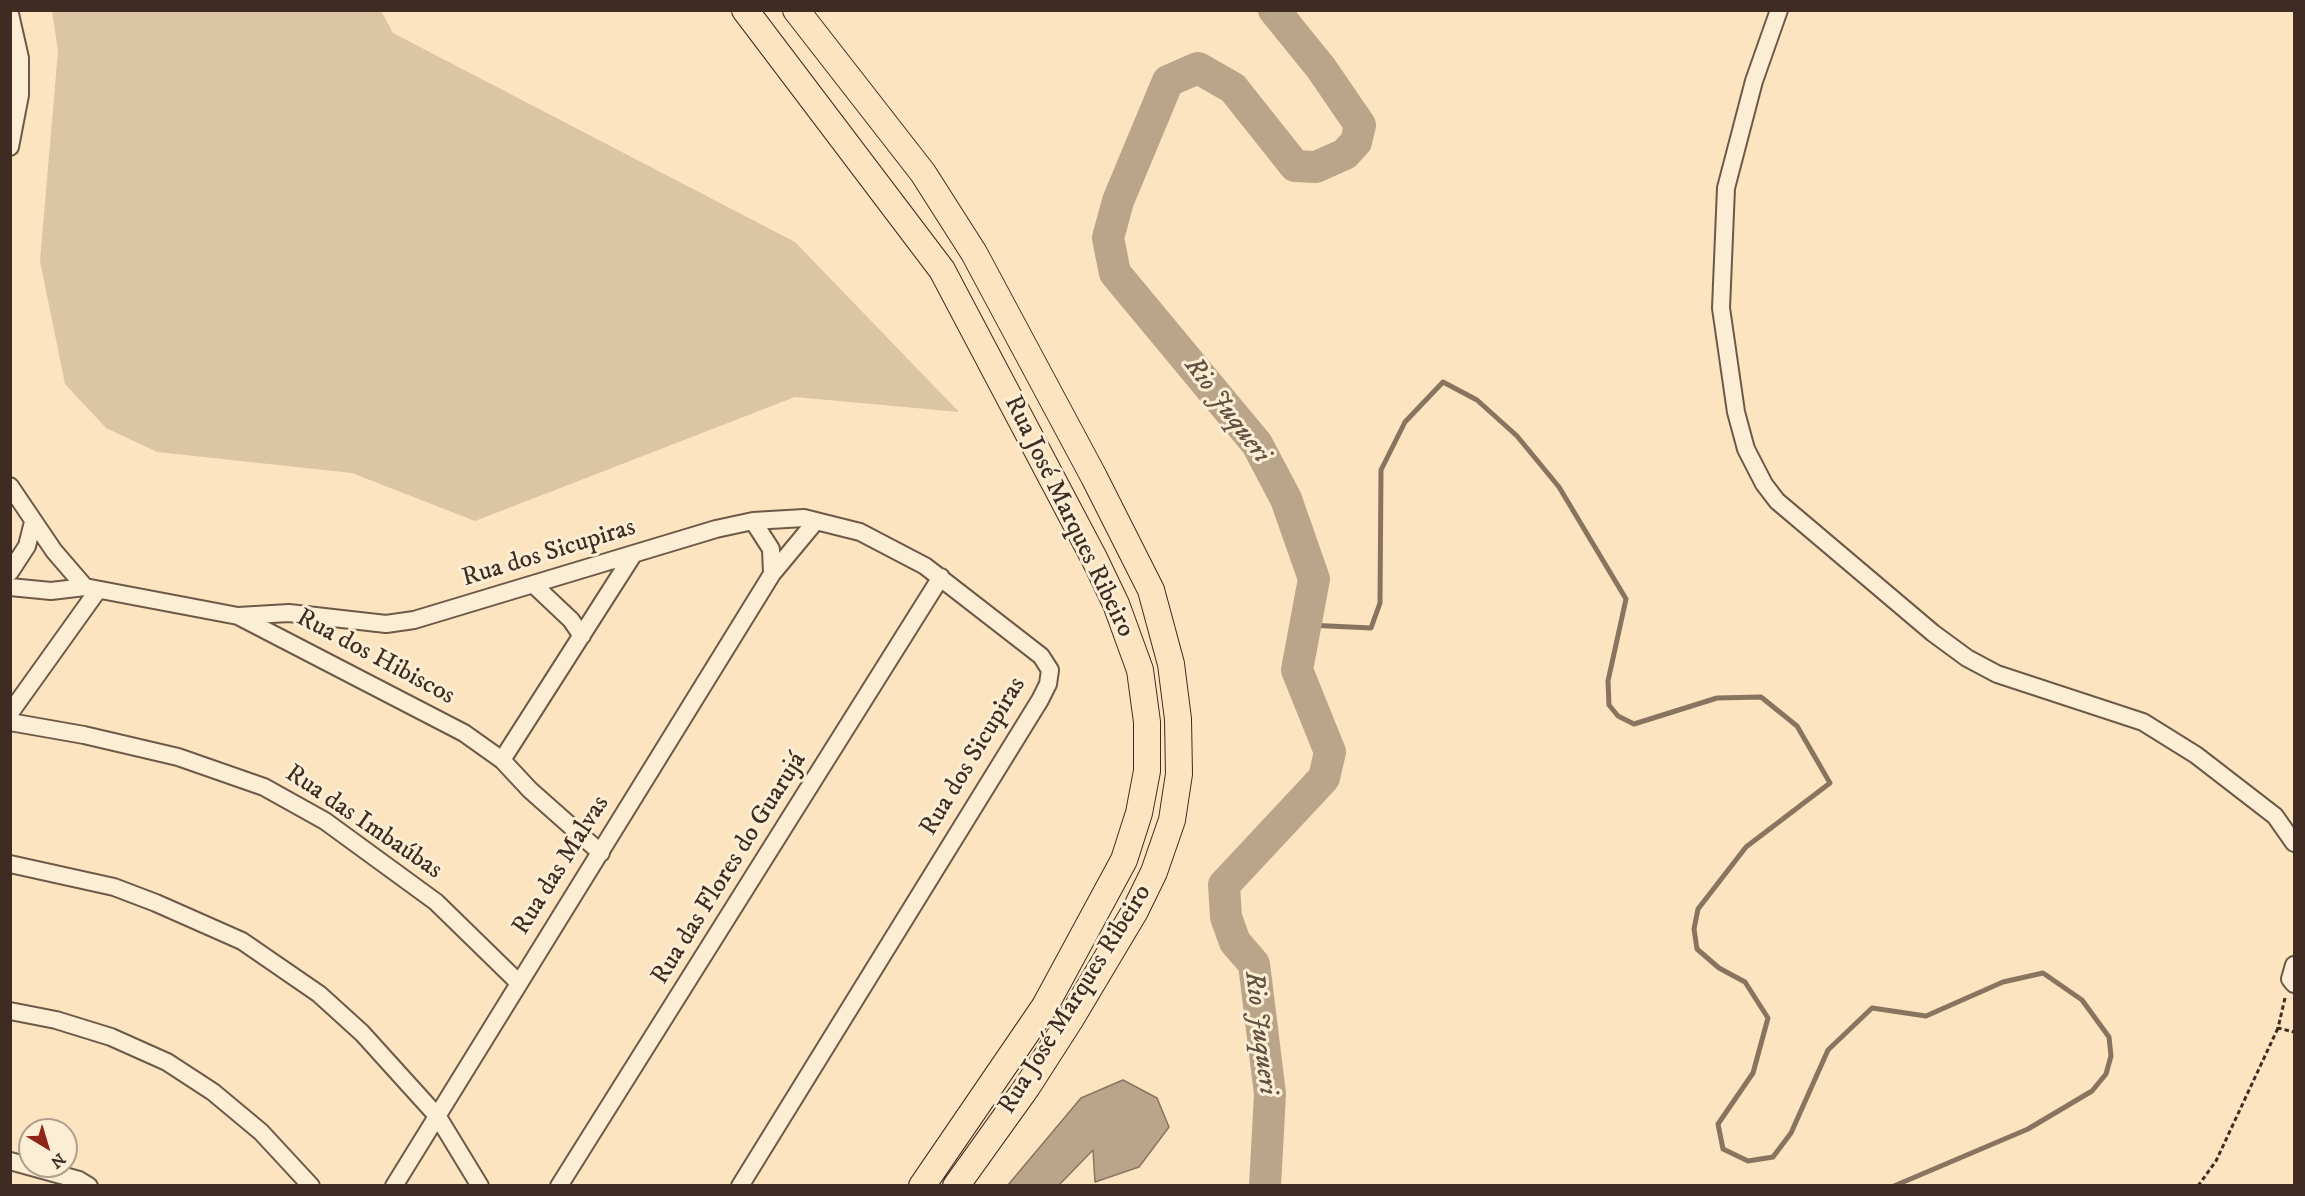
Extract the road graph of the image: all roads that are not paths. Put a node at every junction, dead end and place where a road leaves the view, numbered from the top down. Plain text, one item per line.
1 (745, 10) edge
2 (796, 10) edge
3 (1779, 10) edge
4 (10, 14) edge
5 (10, 147) edge
6 (10, 486) edge
7 (753, 521) junction
8 (816, 521) junction
9 (33, 522) junction
10 (633, 555) junction
11 (10, 572) edge
12 (772, 574) junction
13 (941, 577) junction
14 (535, 586) junction
15 (10, 588) edge
16 (92, 588) junction
17 (238, 616) junction
18 (582, 636) junction
19 (10, 713) edge
20 (10, 722) edge
21 (502, 760) junction
22 (2295, 843) edge
23 (601, 853) junction
24 (10, 864) edge
25 (519, 983) junction
26 (10, 1011) edge
27 (438, 1117) junction
28 (10, 1161) edge
29 (89, 1185) edge
30 (311, 1185) edge
31 (394, 1185) edge
32 (480, 1185) edge
33 (559, 1185) edge
34 (740, 1185) edge
35 (922, 1185) edge
36 (956, 1185) edge

1 - 35 main road, Rua José Marques Ribeiro
2 - 36 main road, Rua José Marques Ribeiro
3 - 22 street
4 - 5 street
6 - 9 street
7 - 8 street, Rua dos Sicupiras
7 - 10 street, Rua dos Sicupiras
7 - 12 street
8 - 12 street, Rua das Malvas
8 - 13 street, Rua dos Sicupiras
9 - 11 street
9 - 16 street
10 - 14 street, Rua dos Sicupiras
10 - 18 street
12 - 23 street, Rua das Malvas
13 - 33 street, Rua das Flores do Guarujá
13 - 34 street, Rua dos Sicupiras
14 - 17 street, Rua dos Sicupiras
14 - 18 street
15 - 16 street, Rua dos Hibiscos
16 - 17 street, Rua dos Hibiscos
16 - 19 street
17 - 21 street, Rua dos Hibiscos
18 - 21 street
20 - 25 street, Rua das Imbaúbas
21 - 23 street, Rua dos Hibiscos
23 - 25 street, Rua das Malvas
24 - 27 street
25 - 27 street, Rua das Malvas
26 - 30 street
27 - 31 street, Rua das Malvas
27 - 32 street
28 - 29 street

